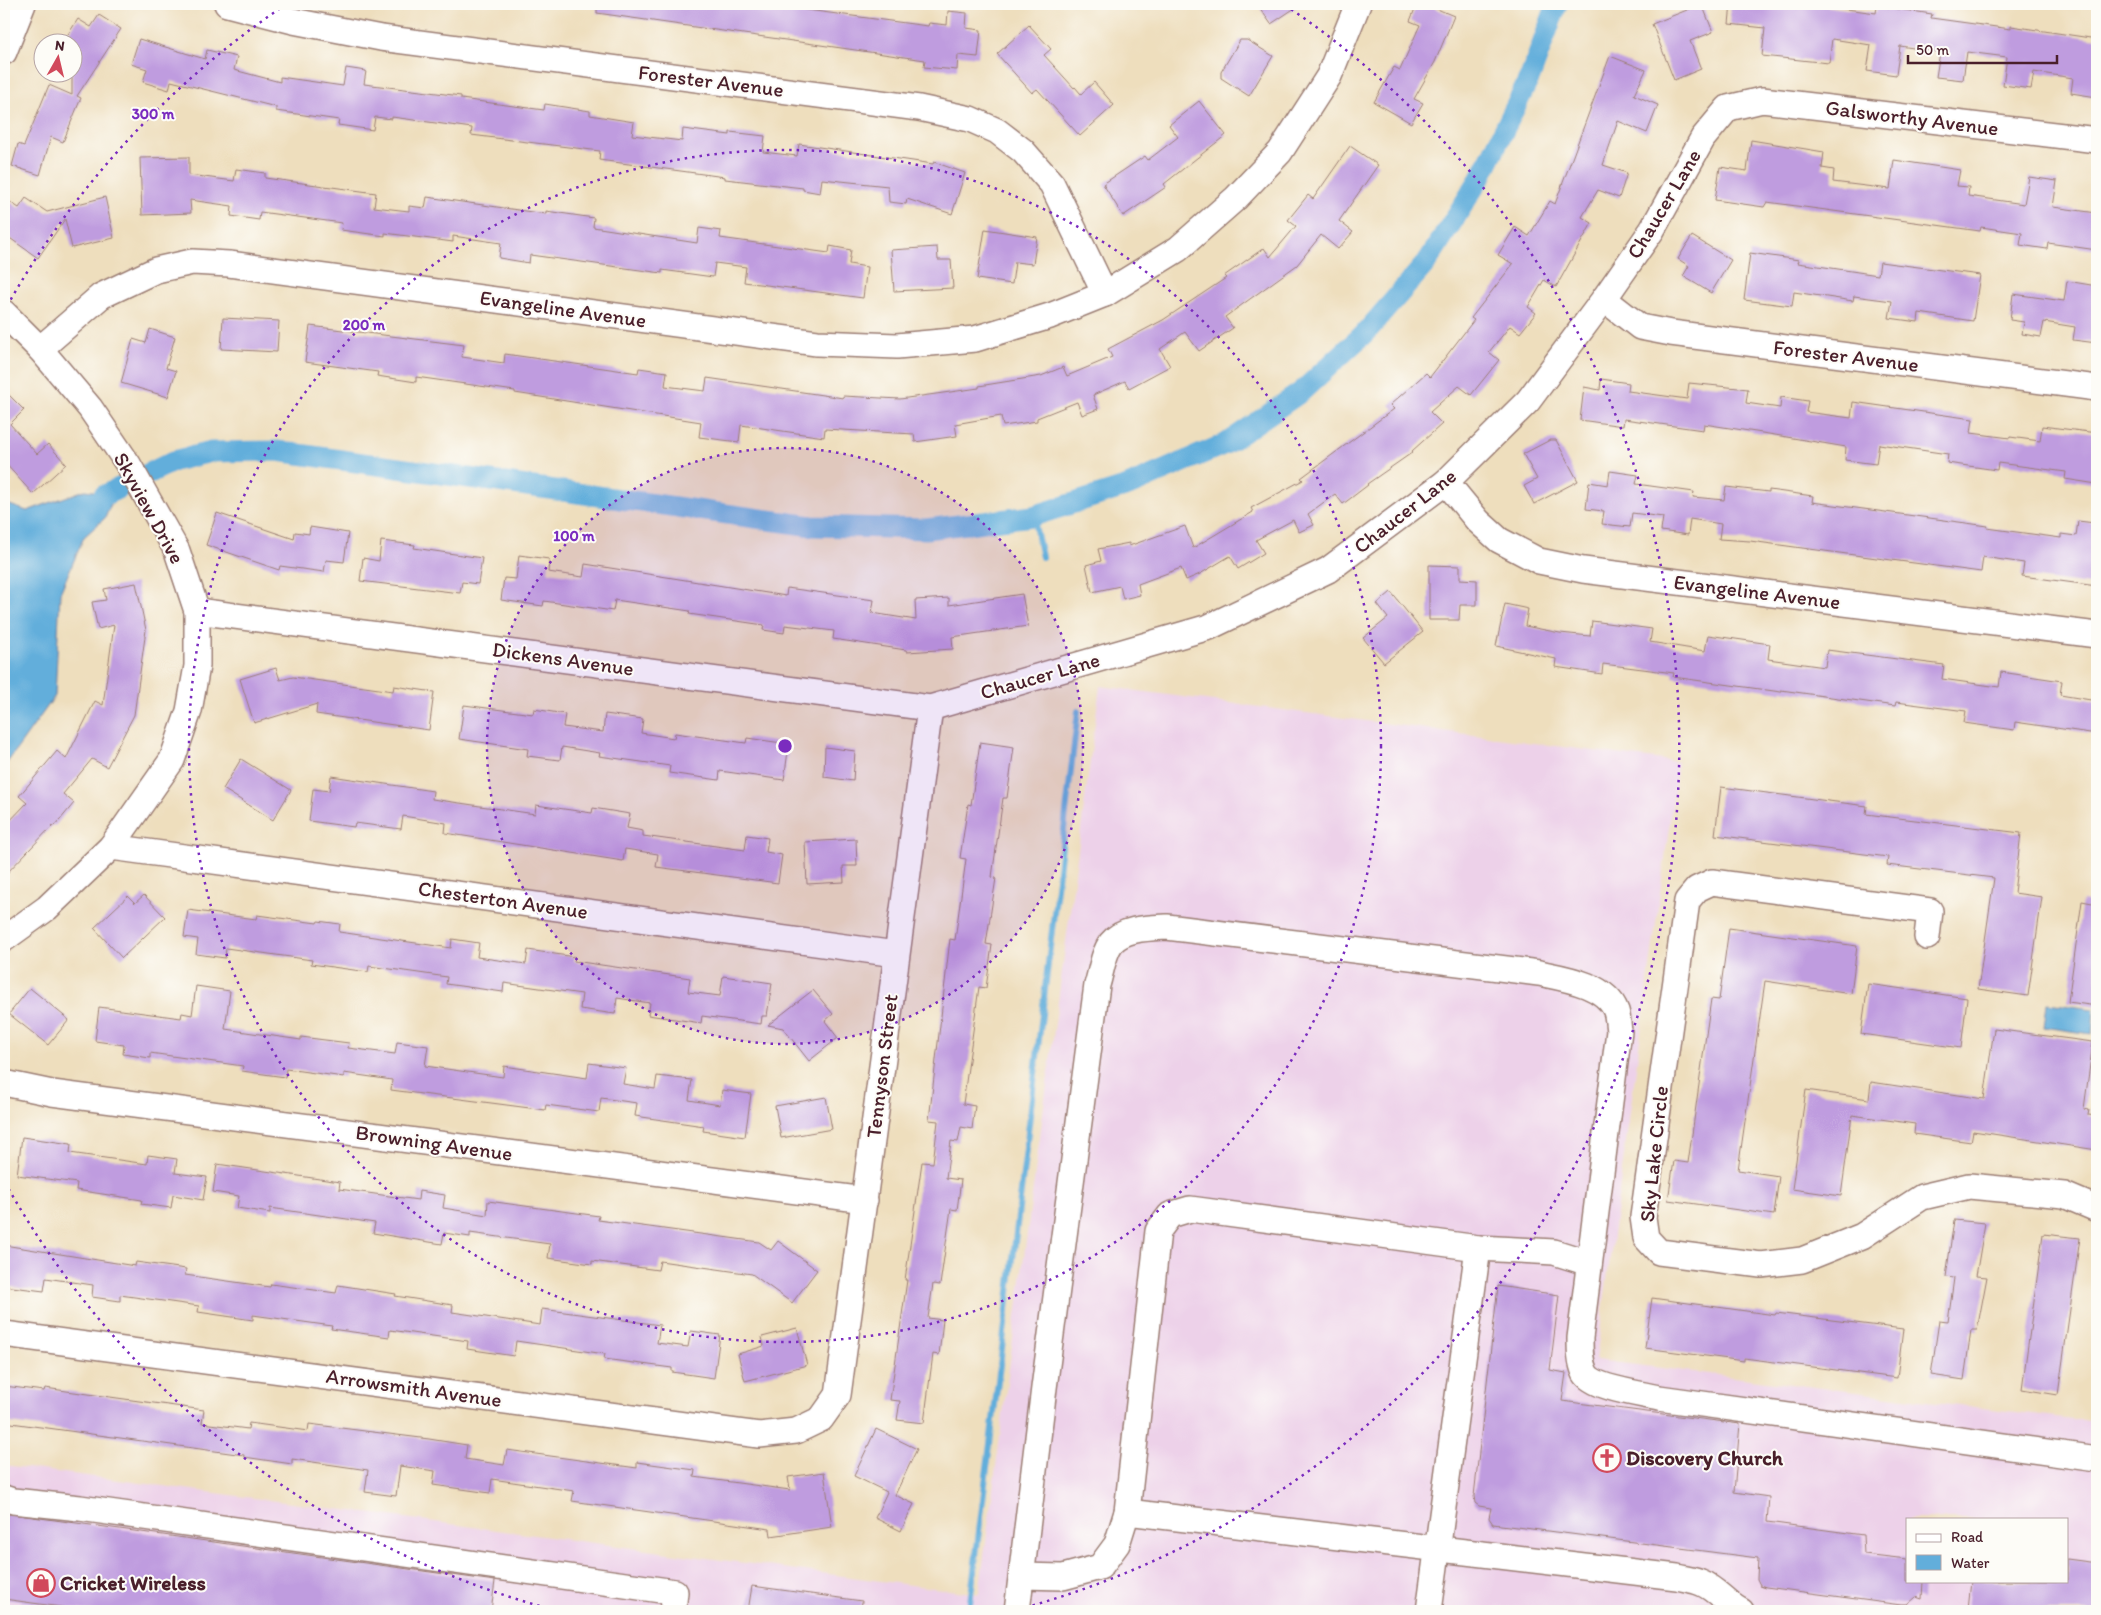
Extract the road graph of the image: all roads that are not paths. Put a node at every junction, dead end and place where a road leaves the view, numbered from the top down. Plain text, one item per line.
1 (23, 4) edge
2 (227, 4) edge
3 (1358, 4) edge
4 (4, 52) edge
5 (1728, 108) joint
6 (2097, 140) edge
7 (1105, 294) junction
8 (1604, 299) junction
9 (4, 313) edge
10 (40, 349) junction
11 (2097, 388) edge
12 (1446, 482) junction
13 (197, 611) junction
14 (2097, 635) edge
15 (930, 708) junction
16 (111, 847) junction
17 (1927, 937) dead end
18 (4, 938) edge
19 (896, 954) junction
20 (4, 1083) edge
21 (865, 1200) junction
22 (2097, 1209) edge
23 (1478, 1248) junction
24 (1590, 1263) junction
25 (4, 1334) edge
26 (821, 1419) joint
27 (2097, 1459) edge
28 (4, 1498) edge
29 (1127, 1512) junction
30 (1437, 1549) junction
31 (1022, 1576) junction
32 (673, 1611) edge
33 (1017, 1611) edge
34 (1429, 1611) edge
35 (1742, 1611) edge

1 - 4 street
2 - 7 street, Forester Avenue
3 - 7 street, Evangeline Avenue
5 - 6 street, Galsworthy Avenue
5 - 8 street, Chaucer Lane
7 - 10 street, Evangeline Avenue
8 - 11 street, Forester Avenue
8 - 12 street, Chaucer Lane
9 - 10 street, Skyview Drive
10 - 13 street, Skyview Drive
12 - 14 street, Evangeline Avenue
12 - 15 street, Chaucer Lane
13 - 15 street, Dickens Avenue
13 - 16 street, Skyview Drive
15 - 19 street, Tennyson Street
16 - 18 street, Skyview Drive
16 - 19 street, Chesterton Avenue
17 - 22 street, Sky Lake Circle
19 - 21 street, Tennyson Street
20 - 21 street, Browning Avenue
21 - 26 street, Tennyson Street
23 - 24 street
23 - 29 street
23 - 30 street
24 - 27 street
24 - 31 street
25 - 26 street, Arrowsmith Avenue
28 - 32 street
29 - 30 street
29 - 31 street
30 - 34 street
30 - 35 street
31 - 33 street

